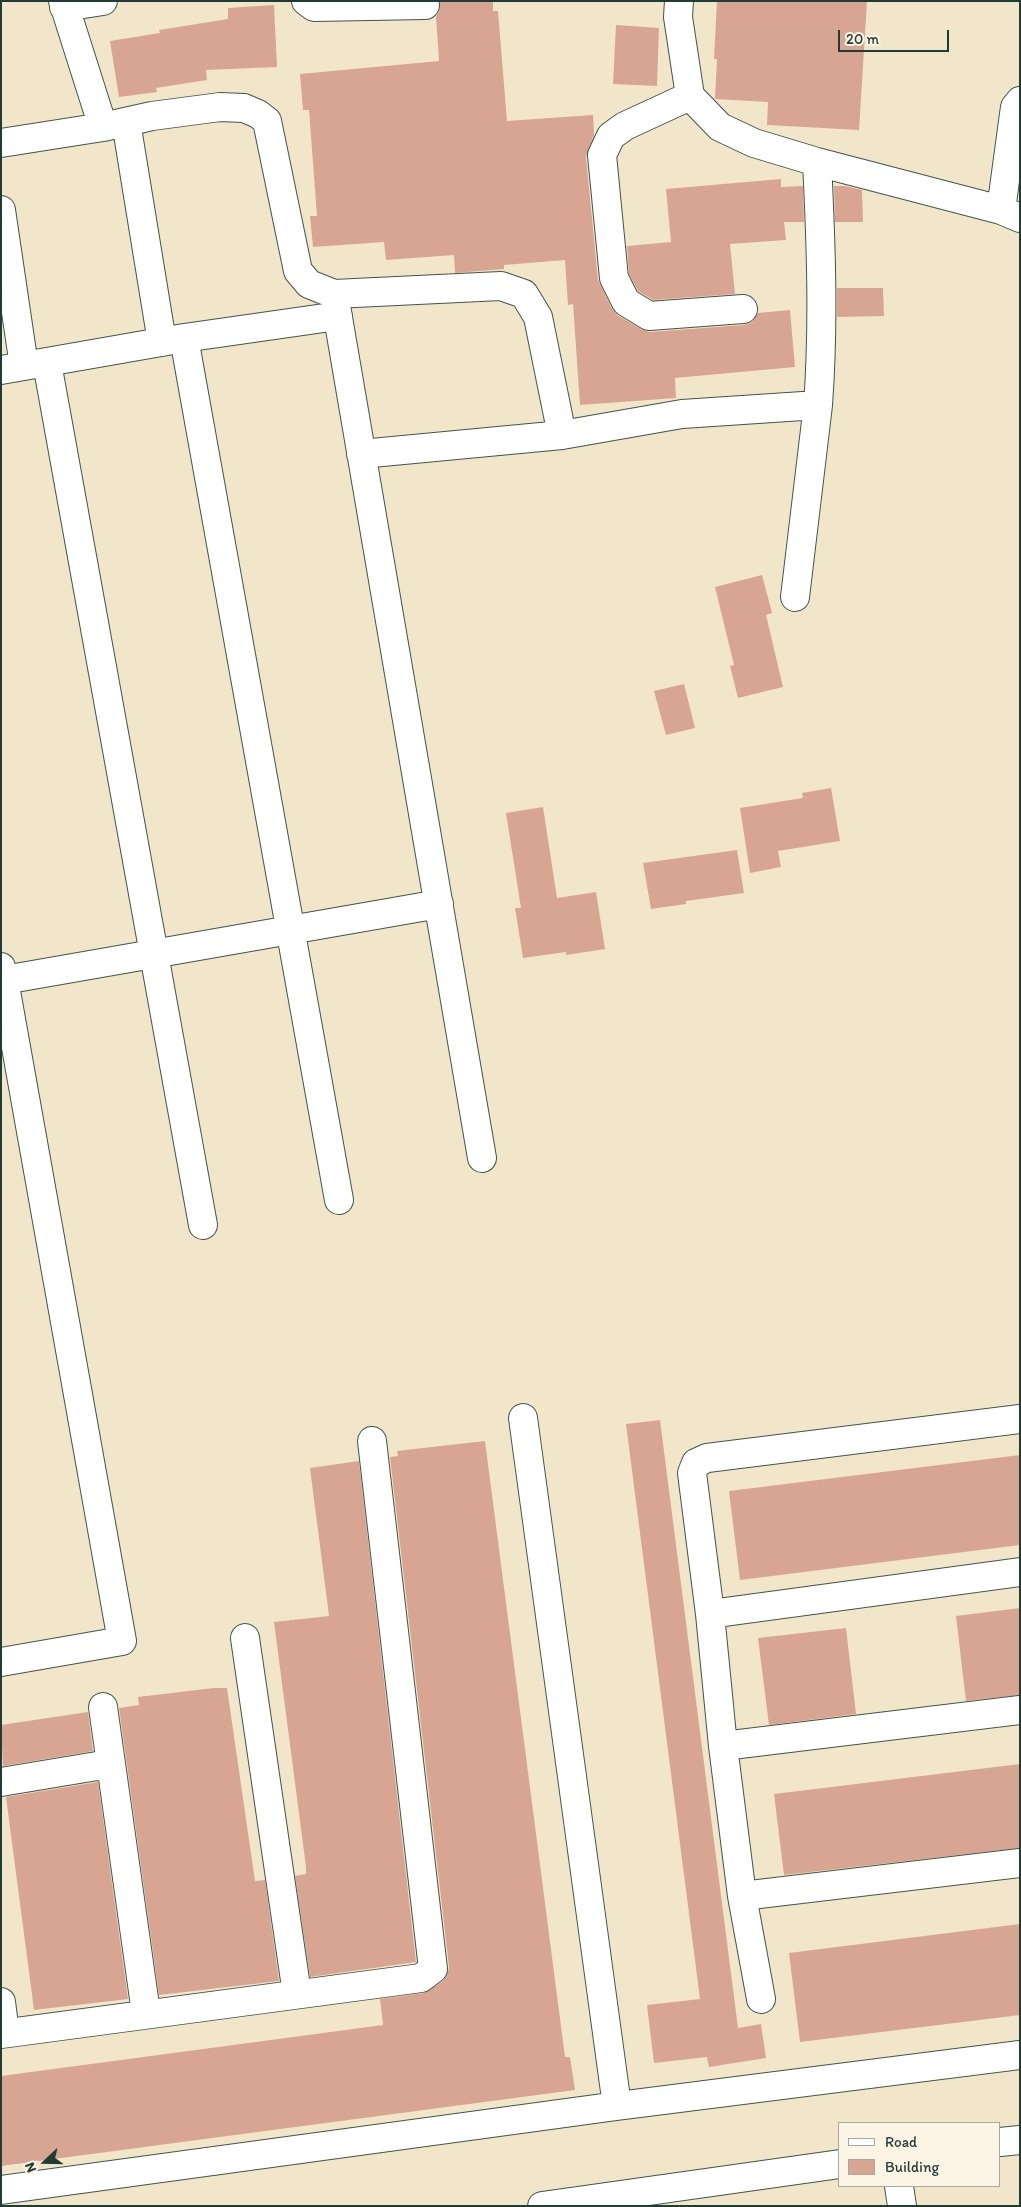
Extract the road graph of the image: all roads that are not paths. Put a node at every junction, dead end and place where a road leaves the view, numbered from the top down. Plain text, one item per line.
1 (104, 1) edge
2 (306, 1) edge
3 (679, 1) edge
4 (63, 4) edge
5 (425, 5) dead end
6 (690, 96) junction
7 (1020, 101) edge
8 (115, 124) junction
9 (1, 143) edge
10 (817, 162) junction
11 (1, 210) edge
12 (1010, 214) edge
13 (336, 305) junction
14 (743, 309) dead end
15 (173, 340) junction
16 (24, 367) edge
17 (818, 405) junction
18 (562, 435) junction
19 (361, 454) junction
20 (795, 596) dead end
21 (439, 904) junction
22 (291, 930) junction
23 (154, 955) junction
24 (2, 976) edge
25 (482, 1158) dead end
26 (339, 1200) dead end
27 (203, 1225) dead end
28 (522, 1418) dead end
29 (1020, 1419) edge
30 (372, 1441) dead end
31 (1020, 1572) edge
32 (710, 1614) junction
33 (245, 1638) dead end
34 (1, 1662) edge
35 (103, 1707) dead end
36 (1020, 1710) edge
37 (723, 1746) junction
38 (112, 1774) junction
39 (1, 1782) edge
40 (1020, 1863) edge
41 (742, 1896) junction
42 (297, 1994) junction
43 (761, 1999) dead end
44 (1, 2002) edge
45 (146, 2014) junction
46 (3, 2034) edge
47 (1020, 2055) edge
48 (617, 2106) junction
49 (1020, 2140) edge
50 (1001, 2142) edge
51 (838, 2164) edge
52 (899, 2187) edge
53 (1, 2190) edge
54 (622, 2200) edge
55 (542, 2206) edge
56 (902, 2206) edge

1 - 4 street
2 - 5 street
3 - 6 street
4 - 8 street
6 - 10 street
6 - 14 street
7 - 12 street
8 - 9 street
8 - 13 street
8 - 15 street
10 - 12 street
10 - 17 street
11 - 16 street
13 - 15 street
13 - 18 street
13 - 19 street
15 - 16 street
15 - 22 street
16 - 23 street
17 - 18 street
17 - 20 street
18 - 19 street
19 - 21 street
21 - 22 street
21 - 25 street
22 - 23 street
22 - 26 street
23 - 24 street
23 - 27 street
24 - 34 street
28 - 48 street
29 - 32 street
30 - 42 street
31 - 32 street
32 - 37 street
33 - 42 street
35 - 38 street
36 - 37 street
37 - 41 street
38 - 39 street
38 - 45 street
40 - 41 street
41 - 43 street
42 - 45 street
44 - 46 street
45 - 46 street
47 - 48 street
48 - 53 street
49 - 50 street
51 - 54 street
52 - 56 street
54 - 55 street

